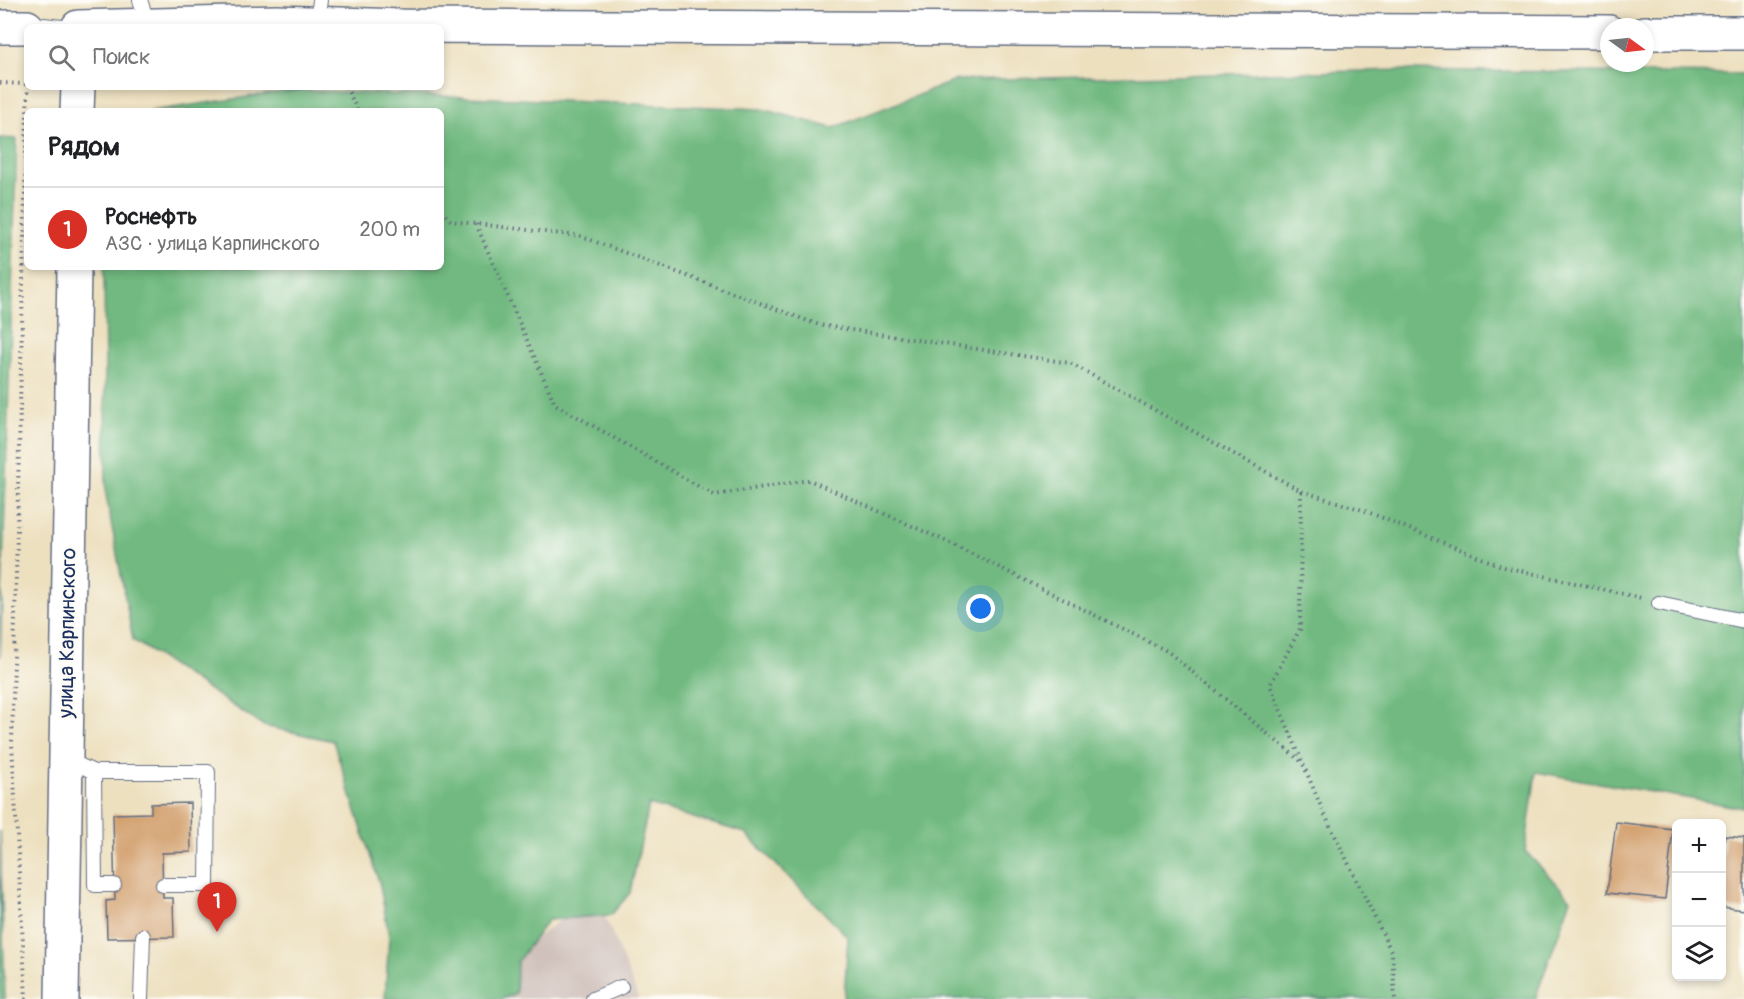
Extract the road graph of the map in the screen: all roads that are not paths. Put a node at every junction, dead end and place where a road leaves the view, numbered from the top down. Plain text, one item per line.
1 (144, 12) edge
2 (319, 12) edge
3 (0, 20) edge
4 (35, 24) edge
5 (91, 24) edge
6 (0, 27) edge
7 (24, 27) edge
8 (1600, 32) edge
9 (1654, 33) edge
10 (1744, 33) edge
11 (78, 90) edge
12 (77, 108) edge
13 (74, 270) edge
14 (1659, 603) road end
15 (1744, 621) edge
16 (65, 759) junction
17 (94, 772) junction
18 (114, 885) dead end
19 (163, 885) dead end
20 (143, 936) dead end
21 (621, 987) dead end
22 (62, 999) edge
23 (141, 999) edge
24 (593, 999) edge

1 - 2 street
1 - 5 street
2 - 8 street
3 - 4 lane
6 - 7 street
9 - 10 street
11 - 12 street
13 - 16 street, улица Карпинского
14 - 15 lane
16 - 17 lane
16 - 22 street, улица Карпинского
17 - 18 lane
17 - 19 lane
20 - 23 lane
21 - 24 lane

